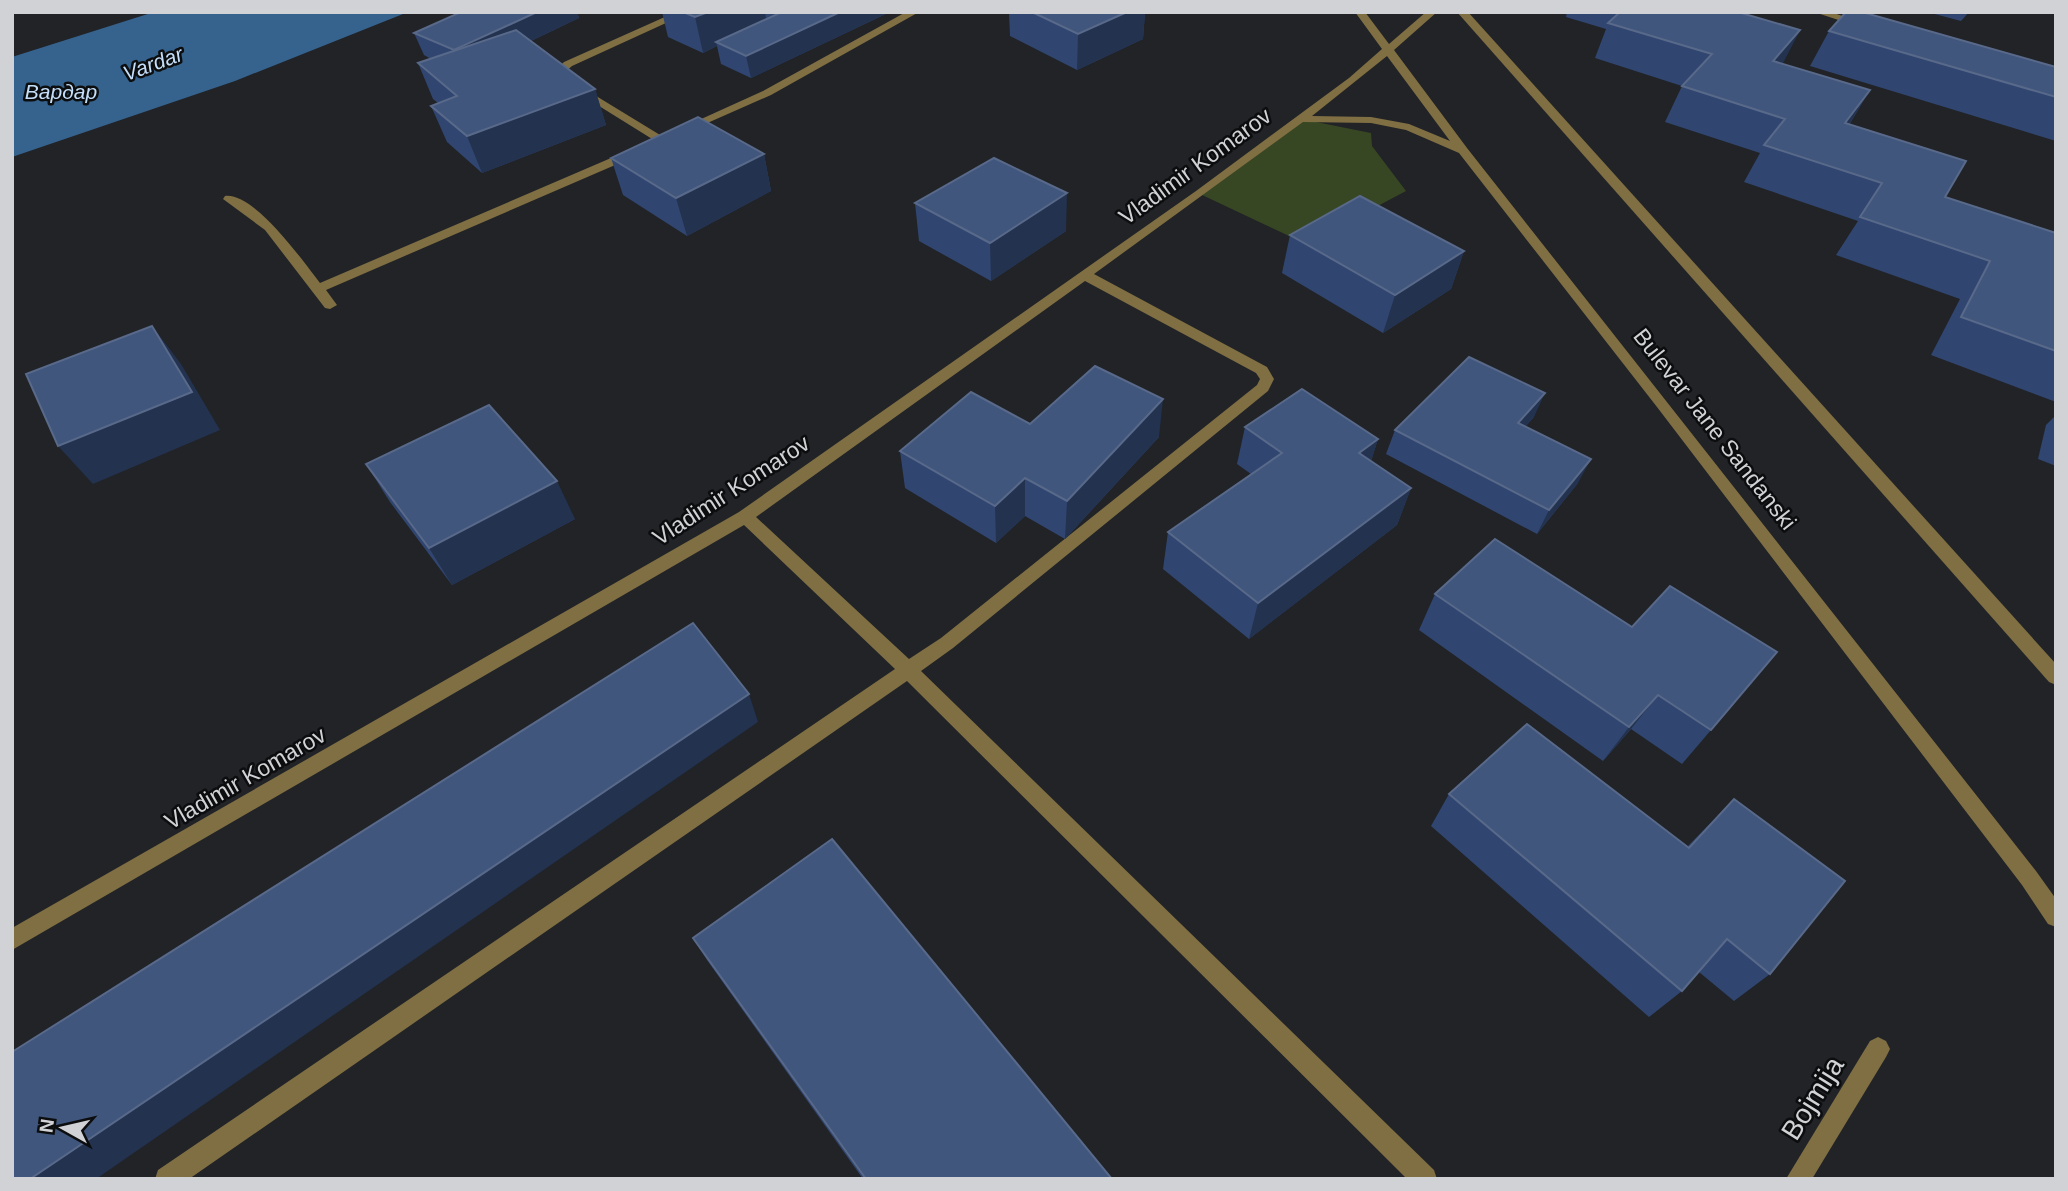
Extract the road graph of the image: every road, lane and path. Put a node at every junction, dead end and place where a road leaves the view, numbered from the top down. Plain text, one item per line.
1 (685, 12) edge
2 (914, 12) edge
3 (1360, 12) edge
4 (1432, 12) edge
5 (1462, 12) edge
6 (1819, 12) edge
7 (1872, 27) edge
8 (1389, 50) junction
9 (1301, 119) junction
10 (662, 140) junction
11 (1463, 151) junction
12 (229, 199) dead end
13 (1085, 275) junction
14 (317, 289) junction
15 (330, 305) dead end
16 (745, 516) junction
17 (907, 669) junction
18 (2056, 677) edge
19 (2028, 878) junction
20 (2056, 908) edge
21 (2056, 917) edge
22 (12, 940) edge
23 (1878, 1049) dead end
24 (167, 1179) edge
25 (1425, 1179) edge
26 (1798, 1179) edge

1 - 10 street
2 - 10 street
3 - 8 street, Bulevar Jane Sandanski
4 - 8 street, Vladimir Komarov
5 - 18 street
6 - 7 street
8 - 9 street, Vladimir Komarov
8 - 11 street, Bulevar Jane Sandanski
9 - 11 street
9 - 13 street, Vladimir Komarov
10 - 14 street
11 - 19 street, Bulevar Jane Sandanski
12 - 14 street
13 - 16 street, Vladimir Komarov
13 - 17 street
14 - 15 street
16 - 17 street
16 - 22 street, Vladimir Komarov
17 - 24 street
17 - 25 street
19 - 20 street, Bulevar Jane Sandanski
19 - 21 street, Bulevar Jane Sandanski
23 - 26 street, Bojmija

